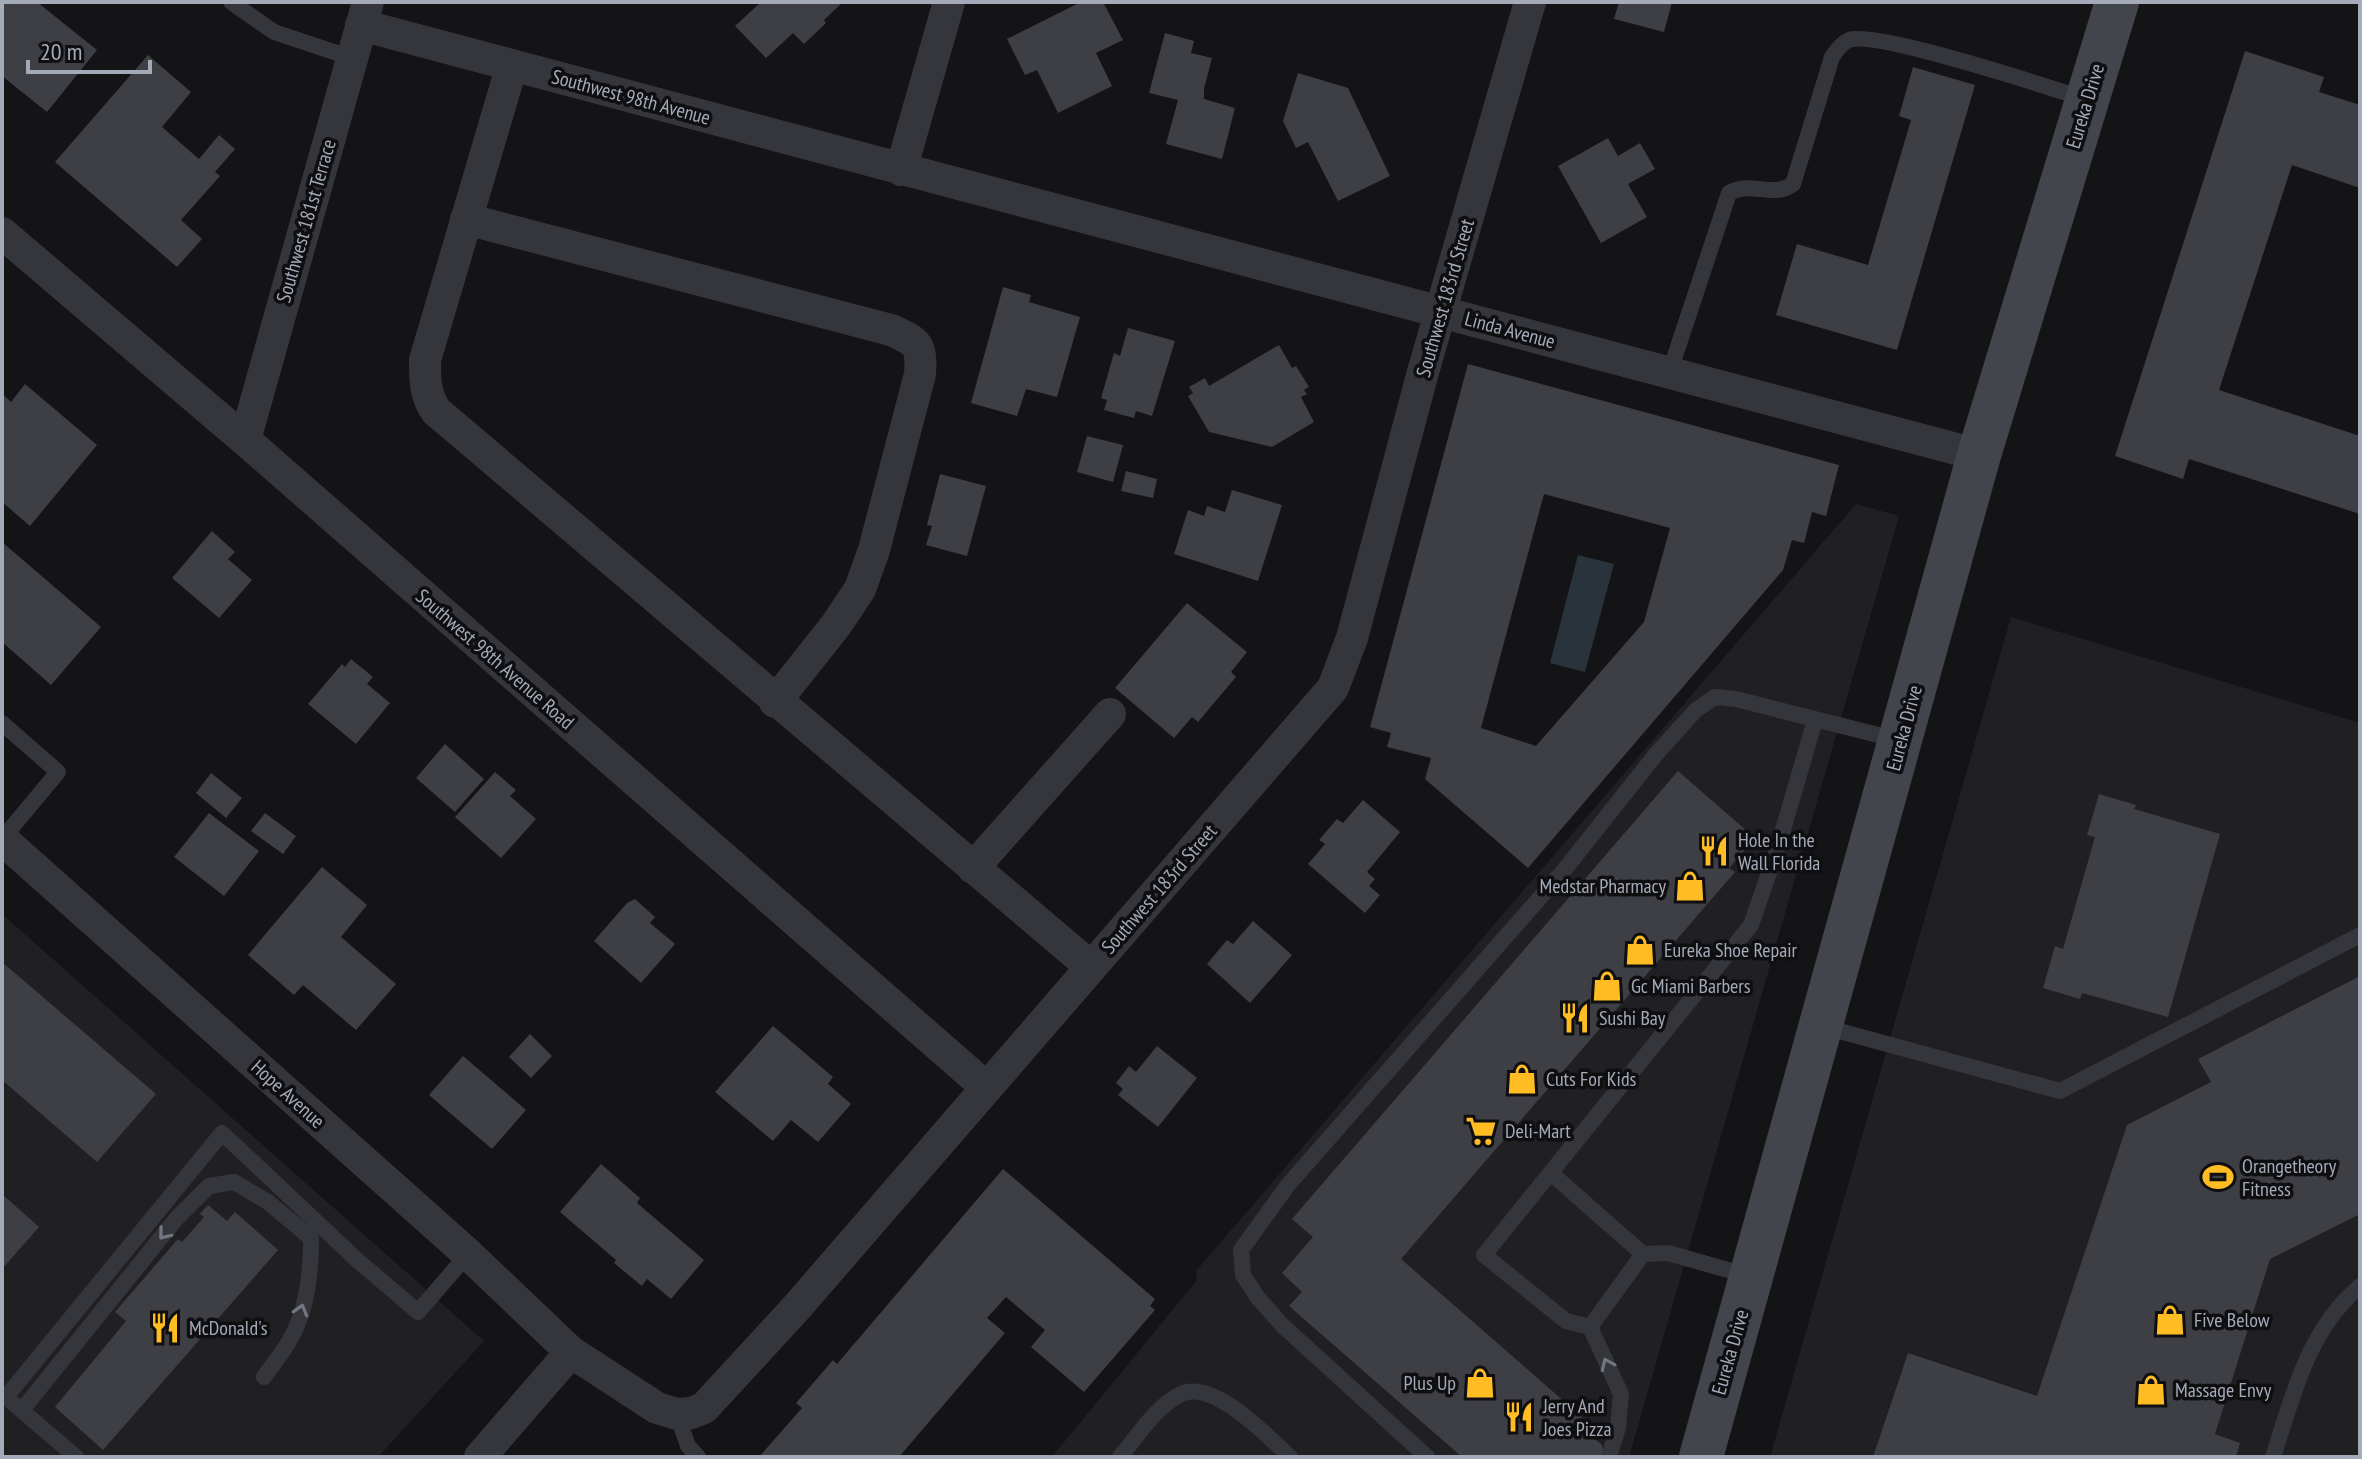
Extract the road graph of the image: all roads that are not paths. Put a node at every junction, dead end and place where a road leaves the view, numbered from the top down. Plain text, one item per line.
1 (231, 2) edge
2 (949, 2) edge
3 (1530, 2) edge
4 (2117, 2) edge
5 (364, 13) edge
6 (352, 58) junction
7 (512, 65) junction
8 (2087, 100) junction
9 (901, 170) junction
10 (466, 219) junction
11 (2, 234) edge
12 (1441, 311) junction
13 (1669, 374) junction
14 (245, 440) junction
15 (1979, 455) junction
16 (775, 702) junction
17 (1110, 714) dead end
18 (1815, 720) junction
19 (2, 723) edge
20 (1900, 741) junction
21 (2, 839) edge
22 (973, 868) junction
23 (2360, 935) edge
24 (1091, 967) junction
25 (1820, 1026) junction
26 (987, 1088) junction
27 (1552, 1174) junction
28 (468, 1254) junction
29 (1643, 1254) junction
30 (1751, 1277) junction
31 (2360, 1286) edge
32 (1590, 1327) junction
33 (571, 1352) junction
34 (264, 1377) dead end
35 (22, 1410) junction
36 (677, 1414) junction
37 (76, 1457) edge
38 (480, 1457) edge
39 (698, 1457) edge
40 (1120, 1457) edge
41 (1290, 1457) edge
42 (1427, 1457) edge
43 (1609, 1457) edge
44 (1701, 1457) edge
45 (2273, 1457) edge

1 - 6 lane
2 - 9 street
3 - 12 street, Southwest 183rd Street
4 - 8 main road, Eureka Drive
5 - 6 street, Southwest 181st Terrace
5 - 7 street, Southwest 98th Avenue
6 - 14 street, Southwest 181st Terrace
7 - 9 street, Southwest 98th Avenue
7 - 10 street
8 - 13 lane
8 - 15 main road, Eureka Drive
9 - 12 street, Linda Avenue
10 - 16 street
10 - 16 street
11 - 14 street, Southwest 98th Avenue Road
12 - 13 street, Linda Avenue
12 - 24 street, Southwest 183rd Street
13 - 15 street, Linda Avenue
14 - 26 street, Southwest 98th Avenue Road
15 - 20 main road, Eureka Drive
16 - 22 street
17 - 22 street
18 - 20 lane
18 - 27 lane
18 - 42 lane
19 - 21 lane
20 - 25 main road, Eureka Drive
21 - 28 street, Hope Avenue
22 - 24 street
23 - 25 lane
24 - 26 street, Southwest 183rd Street
25 - 30 main road, Eureka Drive
26 - 36 street, Southwest 183rd Street
27 - 29 lane
27 - 32 lane
28 - 33 street, Hope Avenue
28 - 35 lane
29 - 30 lane
29 - 32 lane
30 - 44 main road, Eureka Drive
31 - 45 lane
43 -> 32 lane
33 - 36 street
33 - 38 street
34 -> 35 lane
35 - 37 lane
36 - 39 lane
40 - 41 lane

